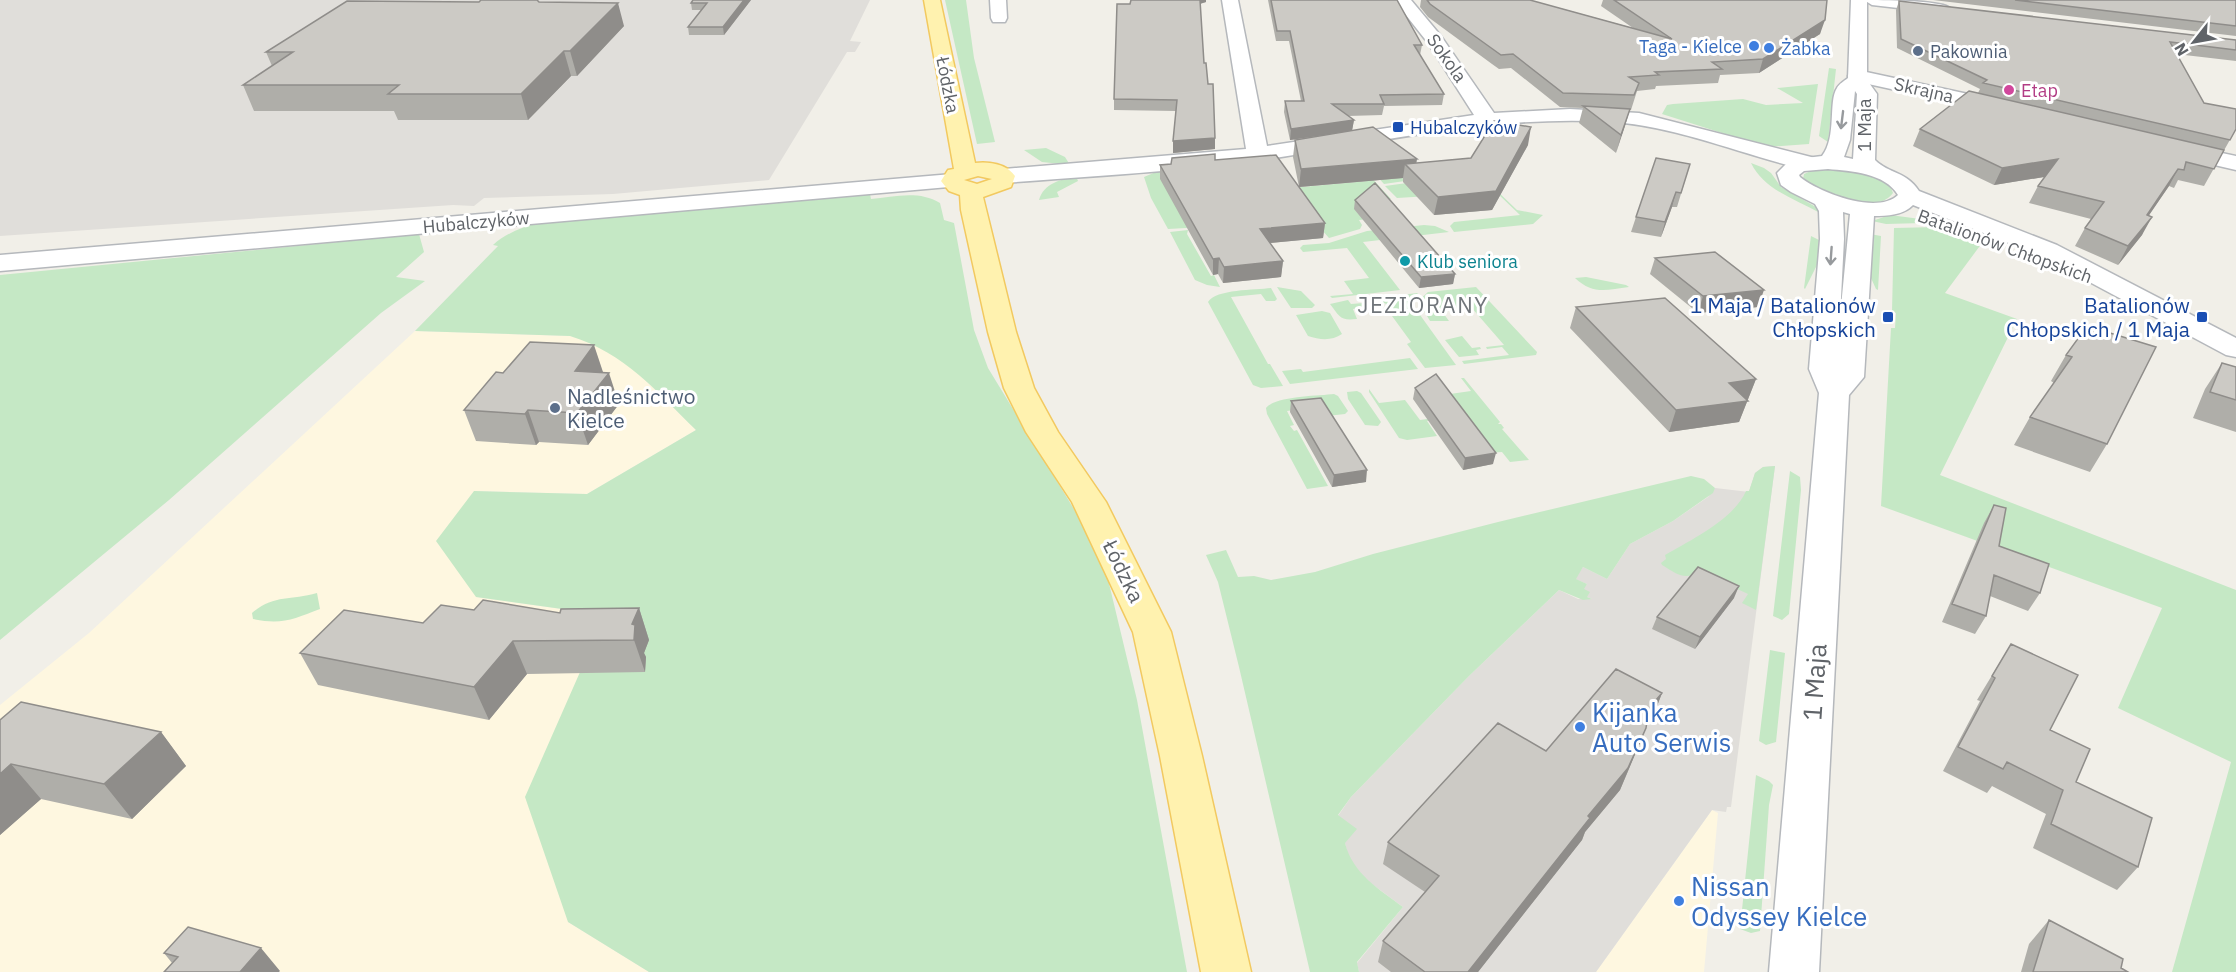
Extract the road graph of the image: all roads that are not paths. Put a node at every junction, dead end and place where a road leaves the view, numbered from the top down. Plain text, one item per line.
1 (932, 0) edge
2 (998, 0) edge
3 (1230, 0) edge
4 (1402, 0) edge
5 (1859, 0) edge
6 (1872, 0) edge
7 (1956, 10) edge
8 (999, 18) dead end
9 (1857, 78) junction
10 (2028, 114) edge
11 (1485, 120) junction
12 (2160, 145) edge
13 (1258, 153) junction
14 (2236, 163) edge
15 (1808, 166) junction
16 (1872, 169) junction
17 (973, 179) junction
18 (1824, 200) junction
19 (1890, 204) junction
20 (0, 263) edge
21 (2236, 349) edge
22 (1834, 393) junction
23 (1226, 972) edge
24 (1794, 972) edge

1 - 17 main road, Łódzka
2 - 8 street
3 - 13 street
4 - 11 street, Sokola
5 - 9 street, 1 Maja
6 - 7 street
9 - 10 street, Skrajna
9 -> 15 street, 1 Maja
9 - 16 street, 1 Maja
11 - 13 street, Hubalczyków
11 - 15 street, Hubalczyków
12 - 14 street
13 - 17 street, Hubalczyków
15 - 16 street, Hubalczyków
15 - 18 street, Batalionów Chłopskich
16 - 19 street, Hubalczyków
17 - 20 street, Hubalczyków
17 - 23 main road, Łódzka
18 - 19 street, Batalionów Chłopskich
18 -> 22 street, 1 Maja
19 - 21 street, Batalionów Chłopskich
19 - 22 street, 1 Maja
22 - 24 street, 1 Maja

